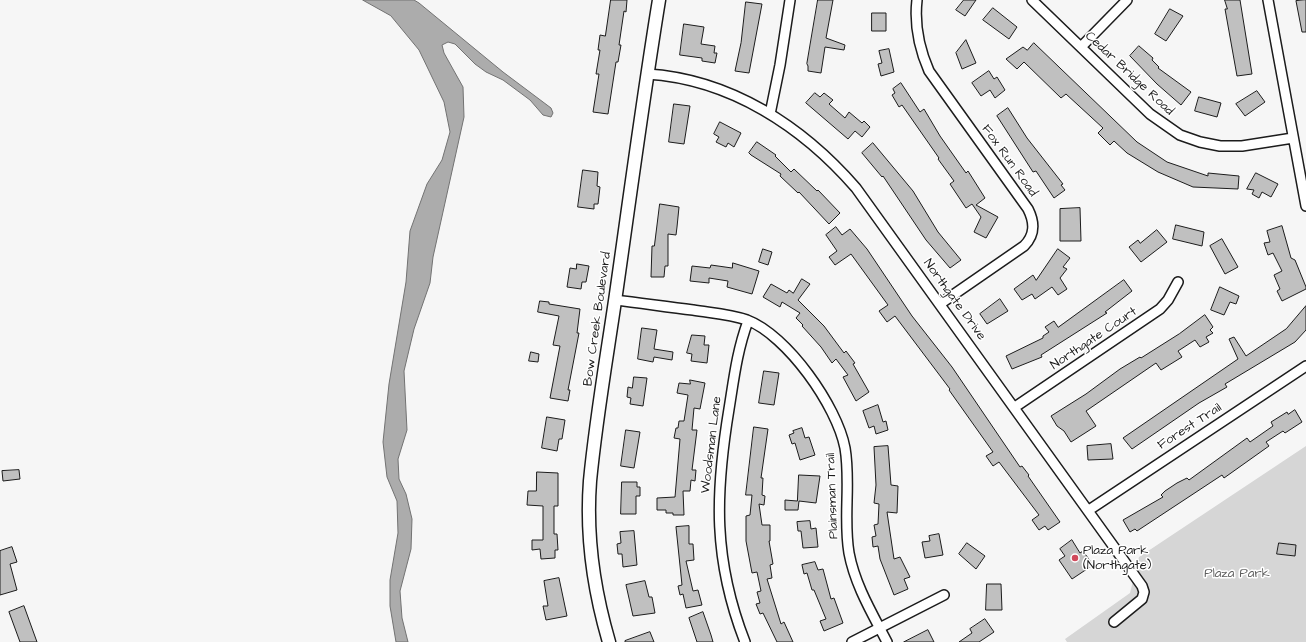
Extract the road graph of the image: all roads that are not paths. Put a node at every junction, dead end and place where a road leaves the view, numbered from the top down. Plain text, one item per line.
1 (659, 0) edge
2 (790, 0) edge
3 (917, 0) edge
4 (1032, 0) edge
5 (1127, 0) edge
6 (1268, 0) edge
7 (1081, 47) junction
8 (647, 74) junction
9 (770, 114) junction
10 (1292, 138) junction
11 (1306, 206) edge
12 (1178, 282) dead end
13 (615, 300) junction
14 (940, 304) junction
15 (748, 321) junction
16 (1306, 366) edge
17 (1015, 407) junction
18 (1089, 510) junction
19 (944, 595) dead end
20 (1114, 622) dead end
21 (880, 628) junction
22 (609, 642) edge
23 (745, 642) edge
24 (852, 642) edge
25 (887, 642) edge

1 - 8 street, Bow Creek Boulevard
2 - 9 street
3 - 14 street, Fox Run Road
4 - 7 street, Cedar Bridge Road
5 - 7 street
6 - 10 street
7 - 10 street, Cedar Bridge Road
8 - 9 street, Northgate Drive
8 - 13 street, Bow Creek Boulevard
9 - 14 street, Northgate Drive
10 - 11 street
12 - 17 street, Northgate Court
13 - 15 street, Plainsman Trail
13 - 22 street, Bow Creek Boulevard
14 - 17 street, Northgate Drive
15 - 21 street, Plainsman Trail
15 - 23 street, Woodsman Lane
16 - 18 street, Forest Trail
17 - 18 street, Northgate Drive
18 - 20 street, Northgate Drive
19 - 21 street
21 - 24 street
21 - 25 street, Plainsman Trail

